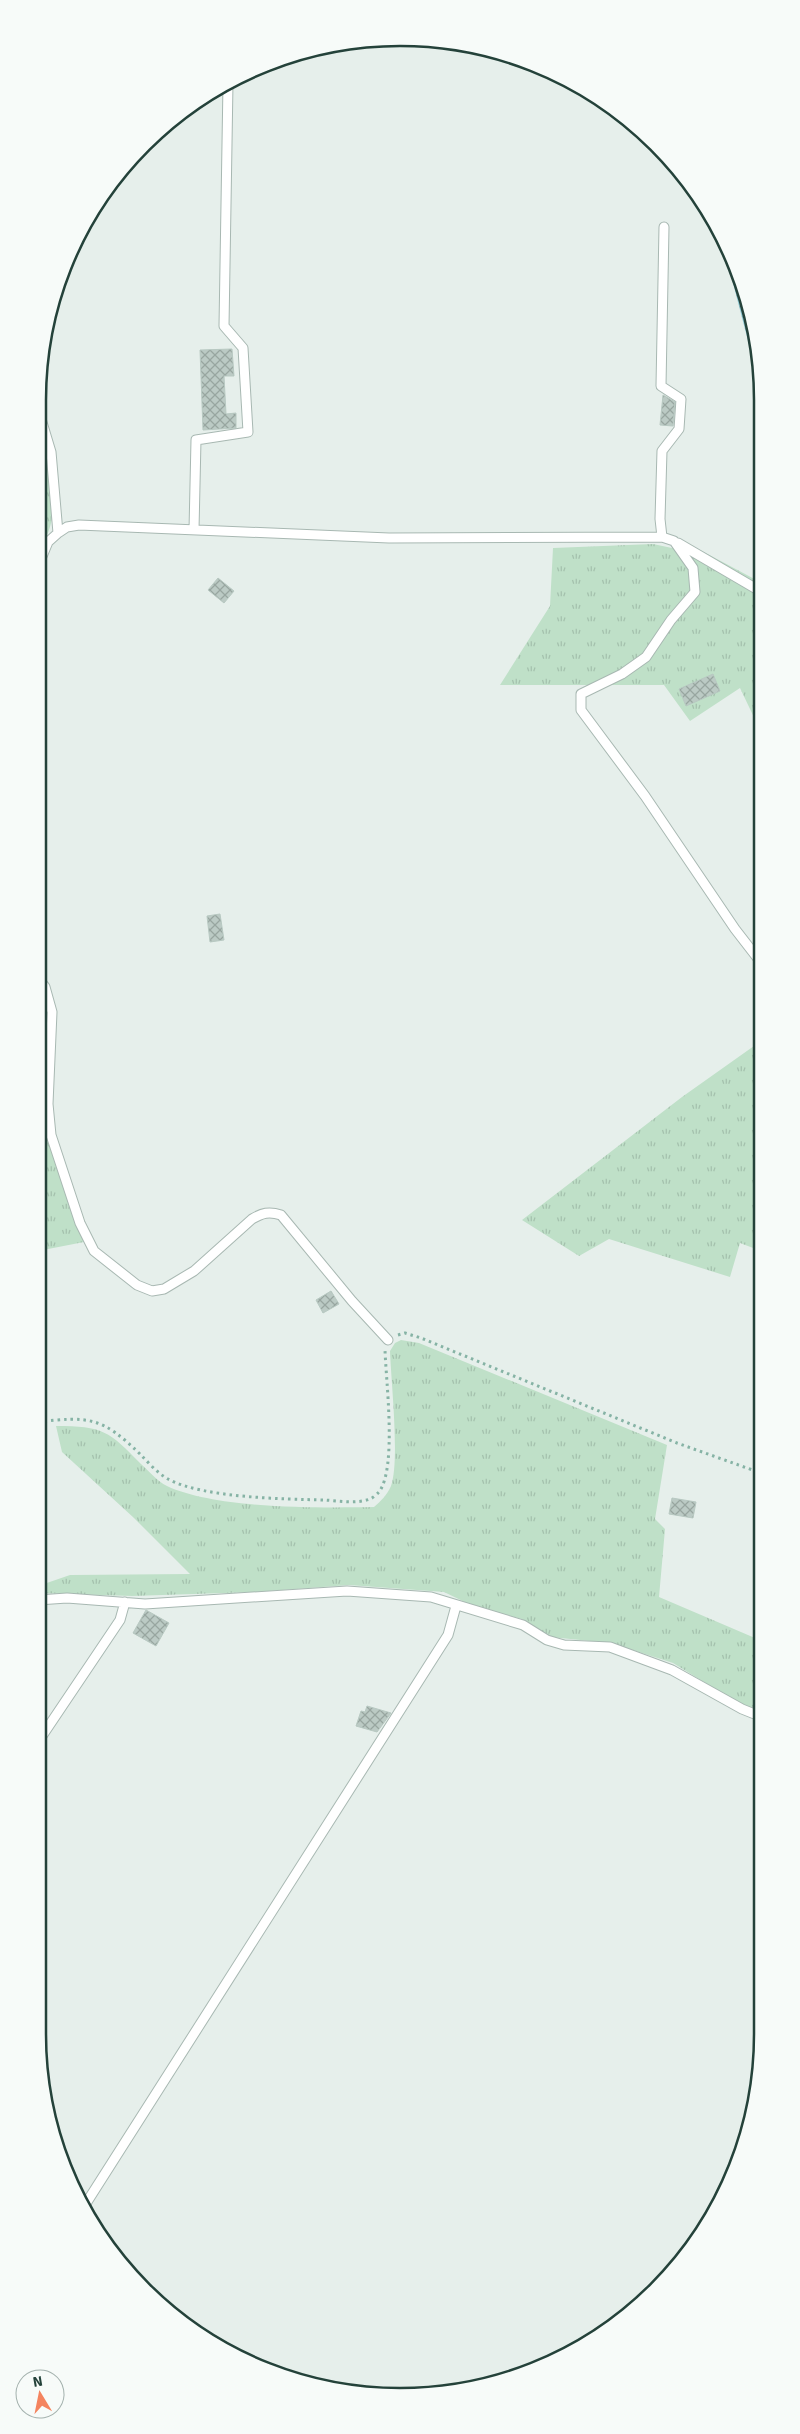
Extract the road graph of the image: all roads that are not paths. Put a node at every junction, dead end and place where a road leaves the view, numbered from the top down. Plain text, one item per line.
1 (228, 91) edge
2 (664, 227) dead end
3 (46, 435) edge
4 (194, 530) junction
5 (58, 533) junction
6 (662, 537) junction
7 (674, 541) junction
8 (46, 547) edge
9 (754, 588) edge
10 (754, 954) edge
11 (46, 987) edge
12 (388, 1340) road end
13 (46, 1599) edge
14 (125, 1602) junction
15 (456, 1606) junction
16 (754, 1714) edge
17 (46, 1730) edge
18 (88, 2200) edge

1 - 4 lane
2 - 6 lane
3 - 5 lane
4 - 5 lane
4 - 6 lane
5 - 8 lane
6 - 7 lane
7 - 9 lane
7 - 10 lane
11 - 12 lane
13 - 14 lane
14 - 15 lane
14 - 17 lane
15 - 16 lane
15 - 18 lane

